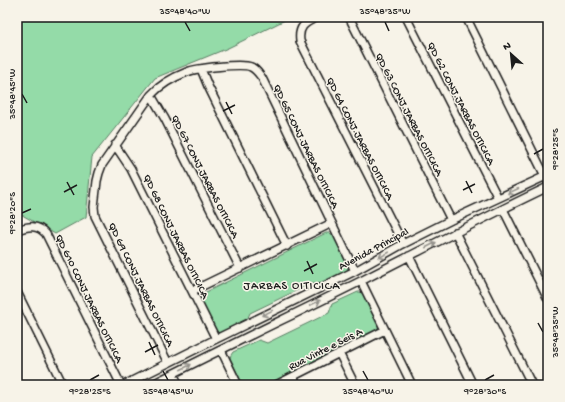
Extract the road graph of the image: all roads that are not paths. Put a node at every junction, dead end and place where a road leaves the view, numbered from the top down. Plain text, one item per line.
1 (317, 17) edge
2 (349, 17) edge
3 (406, 17) edge
4 (466, 17) edge
5 (200, 69) junction
6 (151, 96) junction
7 (115, 145) junction
8 (547, 178) edge
9 (548, 187) edge
10 (498, 198) junction
11 (503, 209) junction
12 (451, 220) junction
13 (332, 223) junction
14 (17, 230) edge
15 (455, 232) junction
16 (403, 244) junction
17 (287, 246) junction
18 (409, 256) junction
19 (240, 268) junction
20 (355, 271) junction
21 (361, 281) junction
22 (192, 291) junction
23 (17, 292) edge
24 (548, 299) edge
25 (285, 305) junction
26 (290, 315) junction
27 (384, 330) junction
28 (216, 339) junction
29 (221, 350) junction
30 (339, 353) junction
31 (168, 362) junction
32 (173, 374) junction
33 (293, 377) junction
34 (63, 385) edge
35 (121, 385) edge
36 (124, 385) edge
37 (151, 385) edge
38 (179, 385) edge
39 (238, 385) edge
40 (276, 385) edge
41 (297, 385) edge
42 (355, 385) edge
43 (412, 385) edge
44 (473, 385) edge
45 (532, 385) edge

1 - 16 street, QD G4 CONJ.JARBAS OITICICA
2 - 12 street, QD G3 CONJ.JARBAS OITICICA
3 - 10 street, QD G2 CONJ.JARBAS OITICICA
4 - 8 street
5 - 6 street
5 - 13 street, QD G5 CONJ.JARBAS OITICICA
5 - 17 street
6 - 7 street
6 - 19 street, QD G7 CONJ.JARBAS OITICICA
7 - 22 street, QD G8 CONJ.JARBAS OITICICA
7 - 31 street, QD G9 CONJ.JARBAS OITICICA
8 -> 10 street, Avenida Principal
9 - 11 street, Avenida Principal
10 - 12 street, Avenida Principal
11 - 15 street, Avenida Principal
11 - 24 street
12 - 16 street, Avenida Principal
13 - 17 street
13 - 20 street, QD G5 CONJ.JARBAS OITICICA
14 - 35 street, QD G10 CONJ.JARBAS OITICICA
18 -> 15 street, Avenida Principal
15 - 45 street
16 -> 20 street, Avenida Principal
17 - 19 street
18 - 21 street, Avenida Principal
18 - 44 street
19 - 22 street
20 - 25 street, Avenida Principal
26 -> 21 street, Avenida Principal
21 - 27 street
22 - 28 street, QD G8 CONJ.JARBAS OITICICA
23 - 34 street
25 - 26 street
25 -> 28 street, Avenida Principal
26 - 29 street, Avenida Principal
27 - 30 street, Rua Vinte e Seis A
27 - 43 street
28 - 31 street, Avenida Principal
32 -> 29 street, Avenida Principal
29 - 39 street
30 - 33 street, Rua Vinte e Seis A
30 - 42 street
31 - 36 street, Avenida Principal
32 - 37 street, Avenida Principal
32 - 38 street
33 - 40 street, Rua Vinte e Seis A
33 - 41 street

